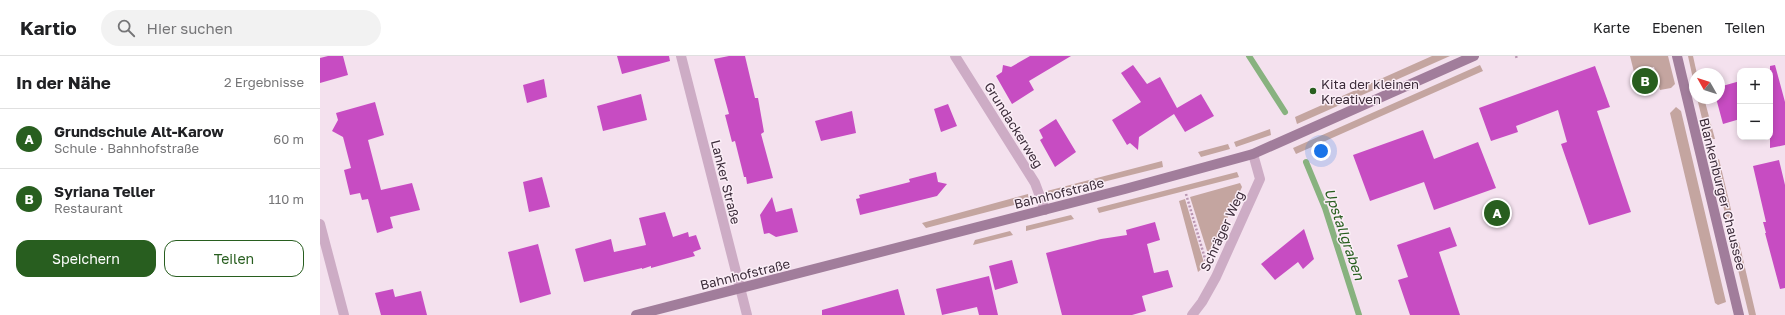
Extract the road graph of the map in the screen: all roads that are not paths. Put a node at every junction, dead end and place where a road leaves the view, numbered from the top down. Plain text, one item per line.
1 (680, 56) edge
2 (955, 56) edge
3 (1474, 56) edge
4 (1677, 56) edge
5 (1253, 154) junction
6 (1045, 210) junction
7 (320, 224) edge
8 (740, 289) junction
9 (344, 315) edge
10 (636, 315) edge
11 (747, 315) edge
12 (1192, 315) edge
13 (1739, 315) edge

1 - 8 street, Lanker Straße
2 - 6 street, Grundackerweg
3 - 5 main road, Bahnhofstraße
4 - 13 main road, Blankenburger Chaussee
5 - 6 main road, Bahnhofstraße
5 - 12 street, Schräger Weg
6 - 8 main road, Bahnhofstraße
7 - 9 street
8 - 10 main road, Bahnhofstraße
8 - 11 street, Lanker Straße

